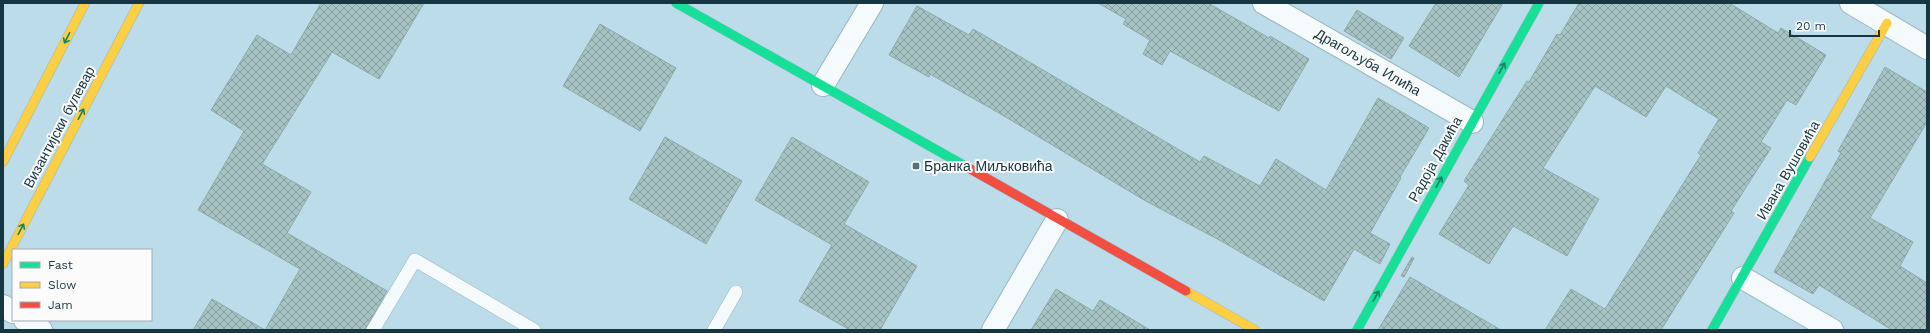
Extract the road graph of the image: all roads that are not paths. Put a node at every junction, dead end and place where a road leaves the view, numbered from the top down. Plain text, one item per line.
1 (85, 3) edge
2 (139, 3) edge
3 (676, 3) edge
4 (872, 3) edge
5 (1264, 3) edge
6 (1539, 3) edge
7 (1851, 3) edge
8 (1888, 23) junction
9 (1927, 48) edge
10 (824, 85) junction
11 (1472, 122) junction
12 (3, 162) edge
13 (1057, 220) junction
14 (3, 264) edge
15 (1743, 278) junction
16 (736, 292) dead end
17 (3, 306) edge
18 (12, 311) edge
19 (27, 321) edge
20 (41, 330) edge
21 (373, 330) edge
22 (534, 330) edge
23 (714, 330) edge
24 (993, 330) edge
25 (1254, 330) edge
26 (1357, 330) edge
27 (1712, 330) edge
28 (1832, 330) edge

1 -> 12 street
14 -> 2 street, Византијски булевар
3 - 10 street
4 - 10 street
5 - 11 street, Драгољуба Илића
11 -> 6 street, Радоја Дакића
7 - 8 street
8 - 9 street
8 - 15 street, Ивана Вушовића
10 - 13 street
26 -> 11 street, Радоја Дакића
13 - 24 street
13 - 25 street
15 - 27 street, Ивана Вушовића
15 - 28 street
16 - 23 lane
17 - 18 street
19 - 20 street
21 - 22 lane

